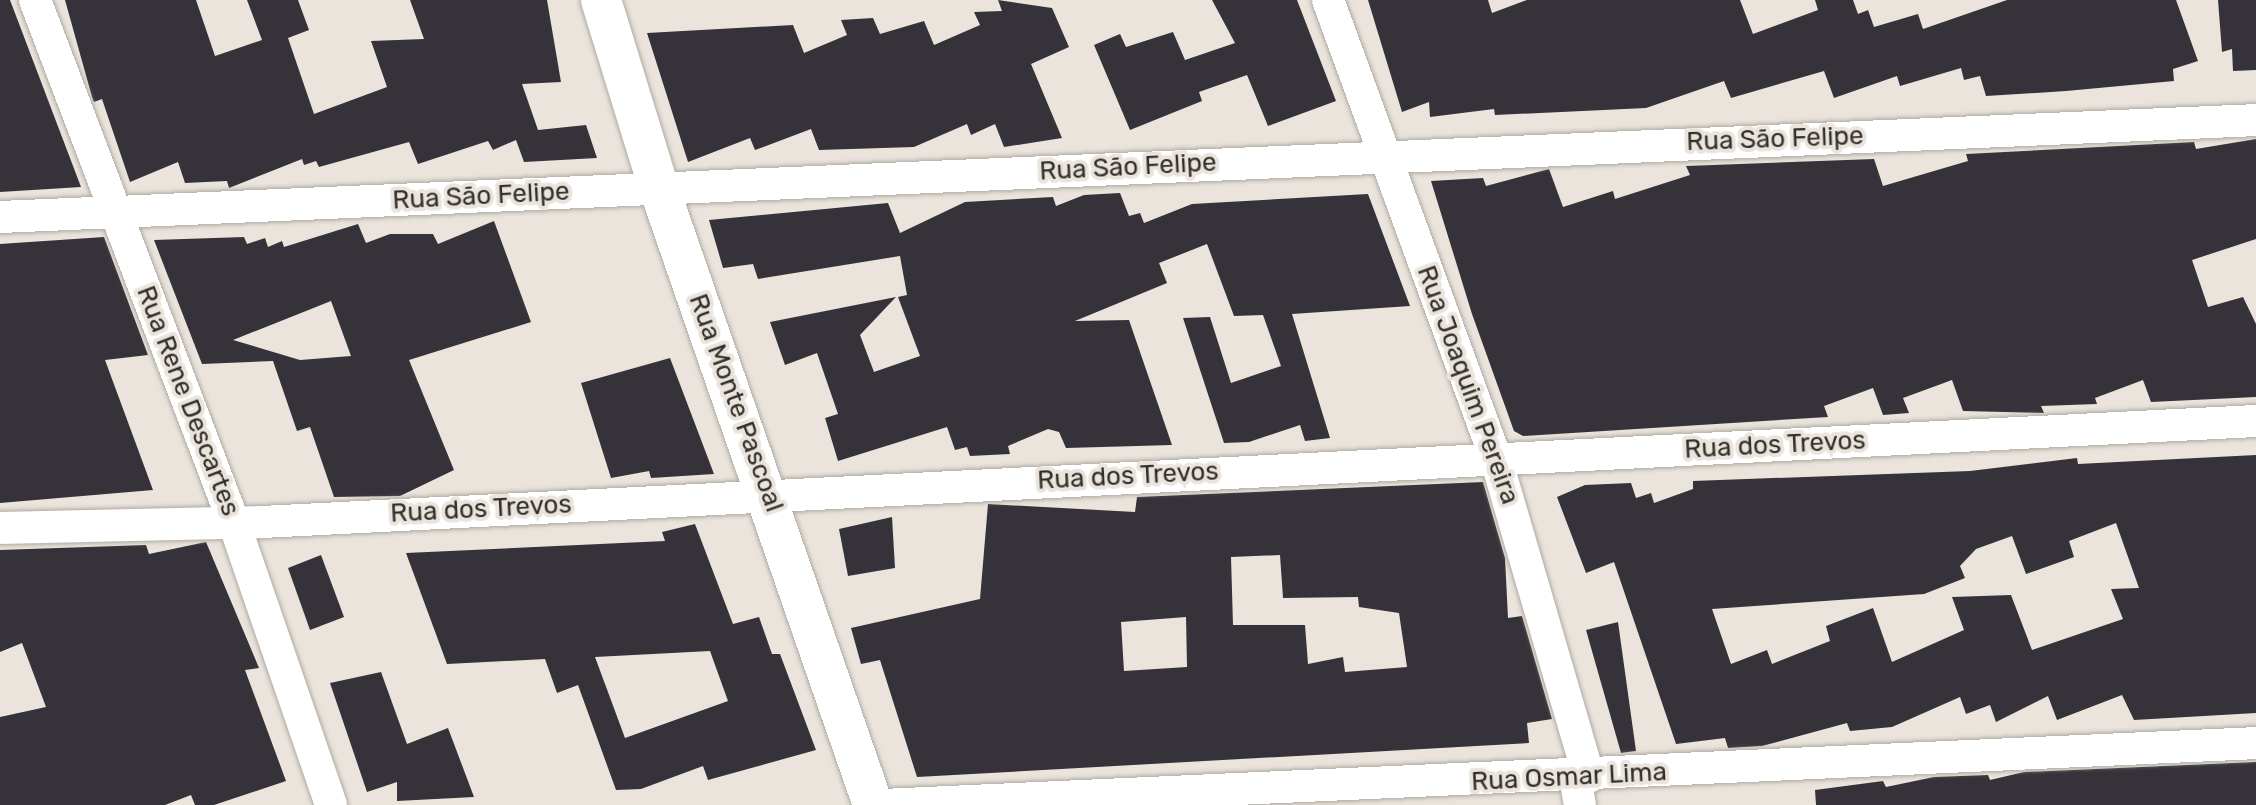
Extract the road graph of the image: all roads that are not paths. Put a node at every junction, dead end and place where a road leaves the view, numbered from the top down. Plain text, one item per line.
1 (35, 0) edge
2 (601, 0) edge
3 (1328, 0) edge
4 (2256, 120) edge
5 (1385, 155) junction
6 (659, 188) junction
7 (117, 212) junction
8 (0, 217) edge
9 (2256, 421) edge
10 (1496, 459) junction
11 (769, 492) junction
12 (234, 523) junction
13 (0, 528) edge
14 (2256, 743) edge
15 (1581, 786) edge
16 (331, 805) edge
17 (873, 805) edge
18 (882, 805) edge

1 - 7 street, Rua Rene Descartes
2 - 6 street, Rua Monte Pascoal
3 - 5 street, Rua Joaquim Pereira
4 - 5 street, Rua São Felipe
5 - 6 street, Rua São Felipe
5 - 10 street, Rua Joaquim Pereira
6 - 7 street, Rua São Felipe
6 - 11 street, Rua Monte Pascoal
7 - 8 street, Rua São Felipe
7 - 12 street, Rua Rene Descartes
9 - 10 street, Rua dos Trevos
10 - 11 street, Rua dos Trevos
10 - 15 street, Rua Joaquim Pereira
11 - 12 street, Rua dos Trevos
11 - 17 street, Rua Monte Pascoal
12 - 13 street, Rua dos Trevos
12 - 16 street, Rua Rene Descartes
14 - 15 street, Rua Osmar Lima
15 - 18 street, Rua Osmar Lima

